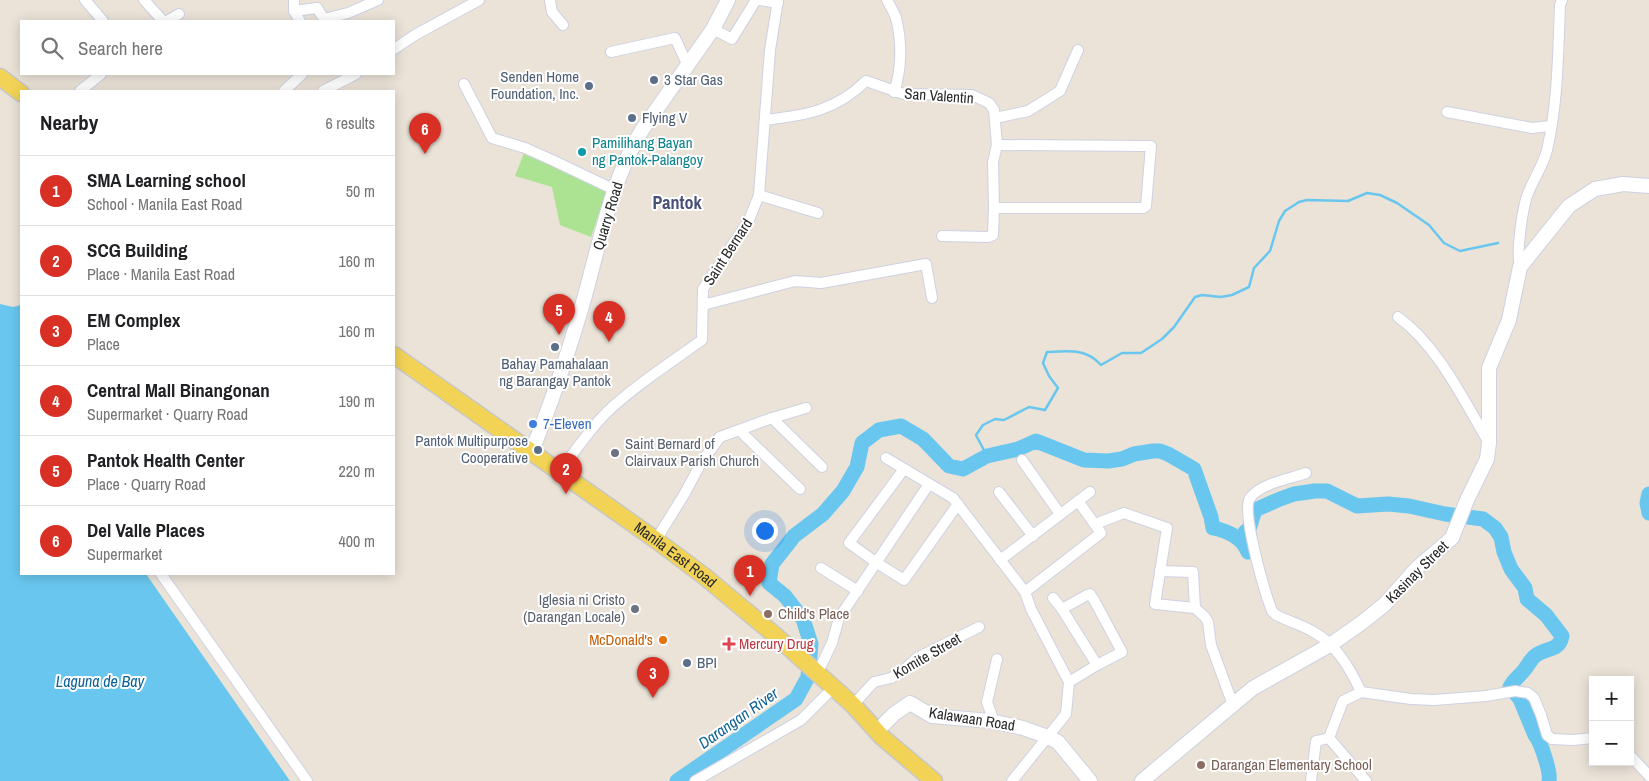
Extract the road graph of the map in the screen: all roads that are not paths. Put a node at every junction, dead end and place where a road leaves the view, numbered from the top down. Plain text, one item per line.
1 (85, 0) edge
2 (144, 0) edge
3 (294, 0) edge
4 (354, 0) edge
5 (378, 0) edge
6 (550, 0) edge
7 (728, 0) edge
8 (758, 0) edge
9 (887, 0) edge
10 (1562, 0) edge
11 (474, 1) edge
12 (778, 2) edge
13 (319, 4) edge
14 (294, 11) junction
15 (348, 12) junction
16 (179, 14) dead end
17 (102, 20) edge
18 (162, 20) edge
19 (169, 20) edge
20 (299, 20) edge
21 (563, 25) dead end
22 (713, 29) junction
23 (395, 49) edge
24 (1078, 50) dead end
25 (610, 52) dead end
26 (688, 66) junction
27 (100, 75) edge
28 (301, 75) edge
29 (354, 75) edge
30 (0, 77) edge
31 (464, 84) dead end
32 (81, 90) edge
33 (285, 90) edge
34 (325, 90) edge
35 (20, 92) edge
36 (894, 92) junction
37 (1447, 112) dead end
38 (995, 118) junction
39 (766, 120) junction
40 (1551, 126) junction
41 (997, 145) junction
42 (1649, 186) edge
43 (615, 190) junction
44 (759, 195) junction
45 (994, 208) junction
46 (818, 213) dead end
47 (942, 236) dead end
48 (1520, 267) junction
49 (932, 298) dead end
50 (703, 305) junction
51 (1398, 317) dead end
52 (395, 356) edge
53 (806, 408) dead end
54 (772, 418) junction
55 (739, 430) junction
56 (1489, 443) junction
57 (531, 453) junction
58 (886, 458) dead end
59 (1022, 460) dead end
60 (822, 467) dead end
61 (904, 469) junction
62 (559, 473) junction
63 (1306, 473) dead end
64 (929, 484) junction
65 (800, 489) dead end
66 (999, 492) dead end
67 (1090, 492) dead end
68 (1078, 501) junction
69 (958, 504) junction
70 (1060, 514) junction
71 (1095, 524) junction
72 (1033, 536) junction
73 (656, 540) junction
74 (1000, 560) junction
75 (877, 564) junction
76 (821, 568) dead end
77 (1160, 571) junction
78 (162, 575) edge
79 (858, 591) junction
80 (1026, 592) junction
81 (1054, 598) dead end
82 (1195, 608) junction
83 (1062, 609) junction
84 (979, 627) dead end
85 (1330, 645) junction
86 (998, 659) dead end
87 (1097, 665) junction
88 (816, 673) junction
89 (1069, 682) junction
90 (833, 688) junction
91 (1360, 692) junction
92 (853, 705) junction
93 (1233, 705) junction
94 (994, 722) junction
95 (877, 731) junction
96 (1048, 737) junction
97 (1329, 738) junction
98 (1589, 738) edge
99 (1634, 759) edge
100 (1649, 776) edge
101 (307, 781) edge
102 (695, 781) edge
103 (934, 781) edge
104 (1012, 781) edge
105 (1090, 781) edge
106 (1142, 781) edge
107 (1311, 781) edge
108 (1366, 781) edge

1 - 17 street
2 - 18 street
3 - 14 street
4 - 15 street
5 - 15 street
6 - 21 street
7 - 22 street, Quarry Road
8 - 12 street
8 - 22 street
9 - 36 street
10 - 40 street
11 - 23 street
12 - 39 street, Saint Bernard
13 - 14 street
13 - 15 street
14 - 20 street
16 - 19 street
22 - 26 street, Quarry Road
24 - 38 street
25 - 26 street
26 - 43 street, Quarry Road
27 - 32 street
28 - 33 street
29 - 34 street
30 - 35 main road
31 - 43 street
36 - 38 street, San Valentin
36 - 39 street, San Valentin
37 - 40 street
38 - 41 street
39 - 44 street, Saint Bernard
40 - 48 street
41 - 45 street
41 - 45 street
42 - 48 street, Kasinay Street
43 - 57 street, Quarry Road
44 - 46 street
44 - 50 street, Saint Bernard
45 - 47 street
48 - 56 street, Kasinay Street
49 - 50 street
50 - 62 street, Saint Bernard
51 - 56 street
52 - 57 main road, Manila East Road
53 - 54 street
54 - 55 street
54 - 60 street
55 - 65 street
55 - 73 street
56 - 85 street, Kasinay Street
57 - 62 main road, Manila East Road
58 - 61 street
59 - 70 street
61 - 64 street
61 - 75 street
62 - 73 main road, Manila East Road
63 - 85 street
64 - 69 street
64 - 75 street
66 - 72 street
67 - 68 street
68 - 70 street
68 - 71 street
69 - 74 street
69 - 75 street
70 - 72 street
71 - 77 street
71 - 80 street
72 - 74 street
73 - 88 main road, Manila East Road
74 - 80 street
75 - 79 street
76 - 79 street
77 - 82 street
77 - 82 street
78 - 101 street
79 - 88 street
80 - 89 street
81 - 83 street
82 - 93 street
83 - 87 street
83 - 87 street
84 - 92 street, Komite Street
85 - 91 street
85 - 93 street, Kasinay Street
86 - 94 street
87 - 89 street
88 - 90 main road, Manila East Road
89 - 96 street
90 - 92 main road, Manila East Road
90 - 102 street
91 - 97 street
91 - 98 street
92 - 95 main road, Manila East Road
93 - 106 street, Kasinay Street
94 - 95 street, Kalawaan Road
94 - 96 street, Kalawaan Road
95 - 103 main road, Manila East Road
96 - 104 street
96 - 105 street, Kalawaan Road
97 - 107 street
97 - 108 street
99 - 100 street

